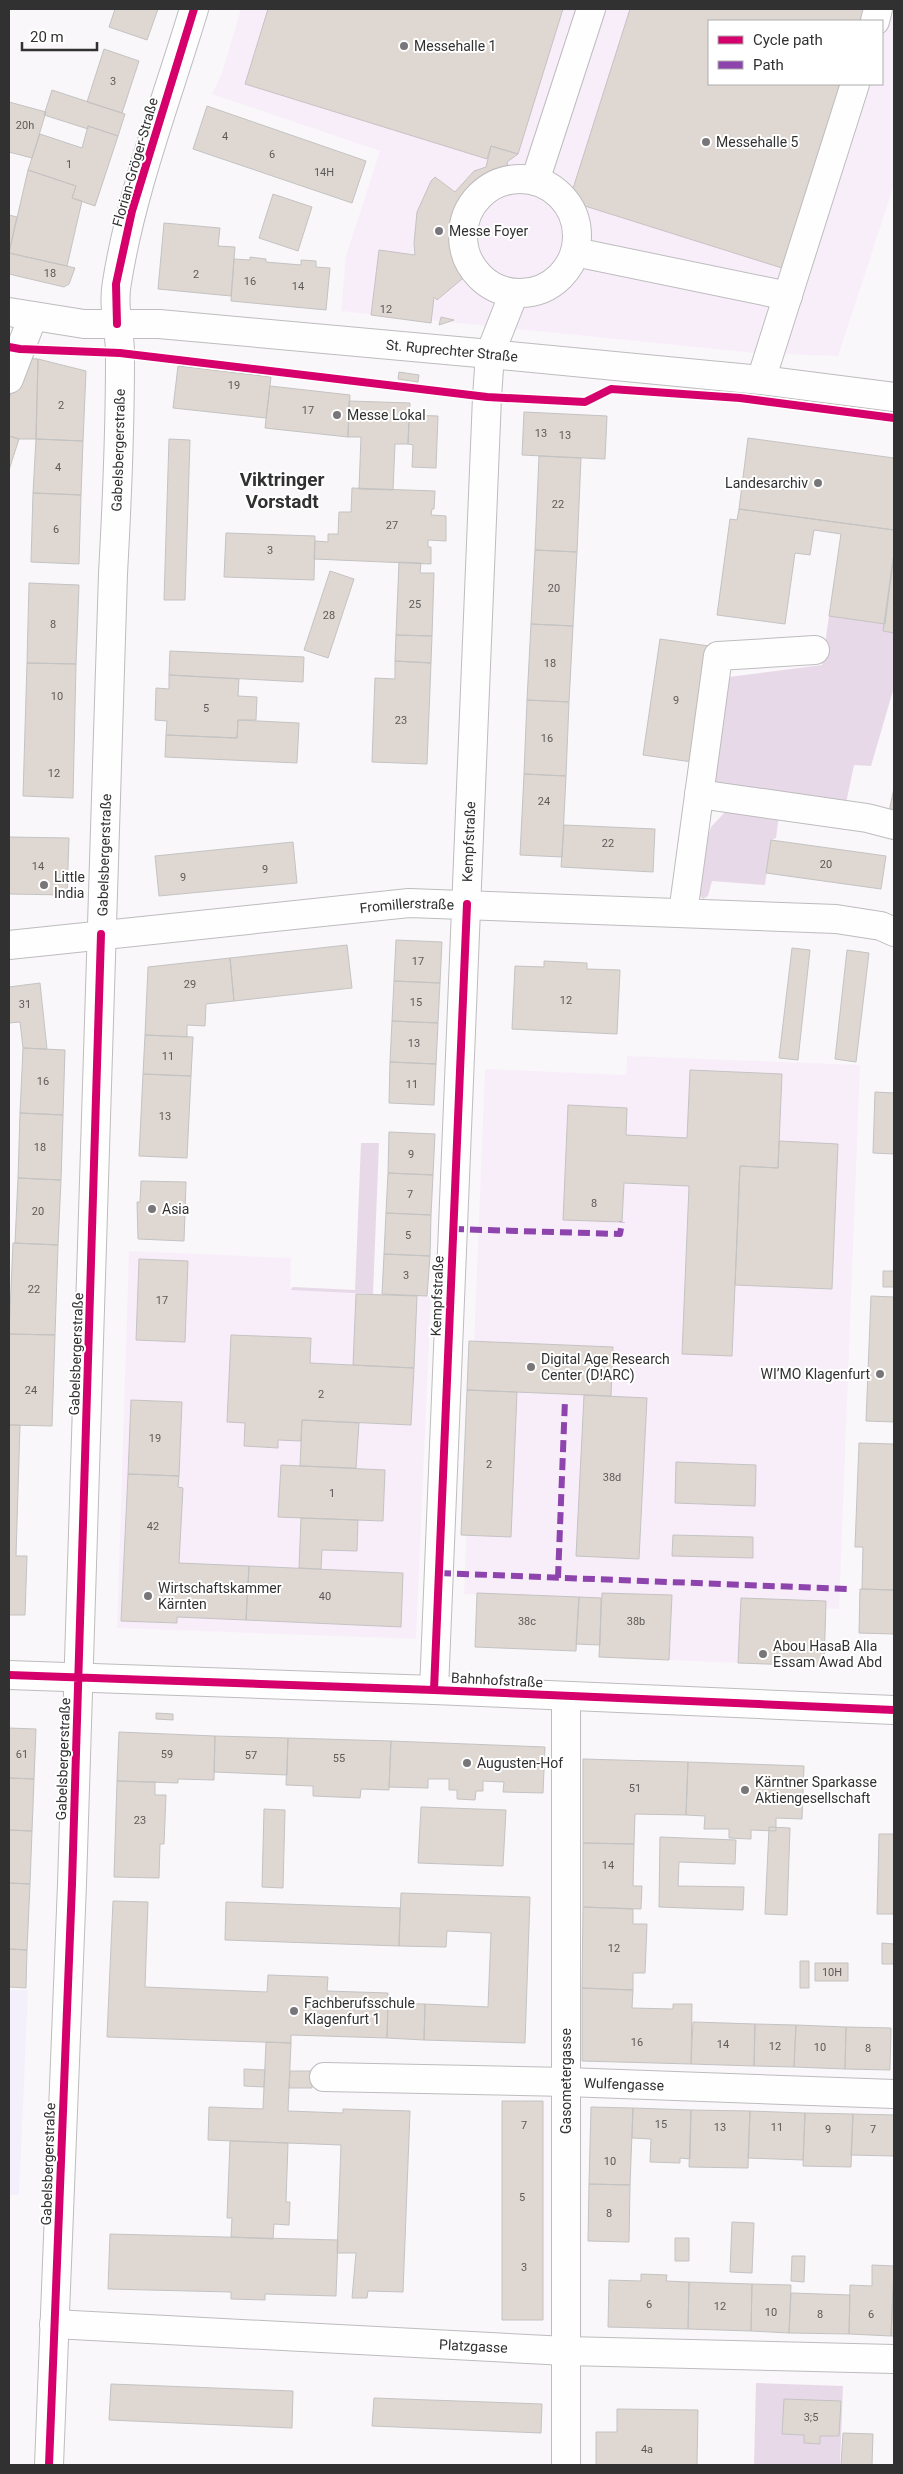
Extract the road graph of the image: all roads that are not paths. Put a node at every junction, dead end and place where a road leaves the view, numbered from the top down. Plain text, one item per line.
1 (194, 9) edge
2 (591, 9) edge
3 (855, 85) edge
4 (535, 181) junction
5 (575, 252) junction
6 (514, 293) junction
7 (788, 296) junction
8 (21, 314) edge
9 (117, 324) junction
10 (490, 354) junction
11 (9, 379) edge
12 (761, 380) junction
13 (894, 397) edge
14 (815, 650) dead end
15 (699, 794) junction
16 (894, 825) edge
17 (467, 904) junction
18 (683, 913) junction
19 (894, 932) edge
20 (102, 934) junction
21 (9, 945) edge
22 (9, 1675) edge
23 (77, 1678) junction
24 (434, 1690) junction
25 (566, 1696) junction
26 (894, 1710) edge
27 (324, 2077) dead end
28 (566, 2082) junction
29 (894, 2094) edge
30 (54, 2324) junction
31 (566, 2351) junction
32 (894, 2359) edge
33 (49, 2465) edge
34 (566, 2465) edge

1 - 9 street, Florian-Gröger-Straße
2 - 4 street
3 - 7 street
4 - 5 street
4 - 6 street
5 - 6 street
5 - 7 street
6 - 10 street, Kempfstraße
7 - 12 street
8 - 9 street, St. Ruprechter Straße
8 - 11 street
9 - 10 street, St. Ruprechter Straße
9 - 20 street, Gabelsbergerstraße
10 - 12 street, St. Ruprechter Straße
10 - 17 street, Kempfstraße
12 - 13 street, St. Ruprechter Straße
14 - 15 street
15 - 16 street
15 - 18 street
17 - 18 street, Fromillerstraße
17 - 20 street, Fromillerstraße
17 - 24 street, Kempfstraße
18 - 19 street, Fromillerstraße
20 - 21 street, Fromillerstraße
20 - 23 street, Gabelsbergerstraße
22 - 23 street, Bahnhofstraße
23 - 24 street, Bahnhofstraße
23 - 30 street, Gabelsbergerstraße
24 - 25 street, Bahnhofstraße
25 - 26 street, Bahnhofstraße
25 - 28 street, Gasometergasse
27 - 28 street, Wulfengasse
28 - 29 street, Wulfengasse
28 - 31 street, Gasometergasse
30 - 31 street, Platzgasse
30 - 33 street, Gabelsbergerstraße
31 - 32 street, Platzgasse
31 - 34 street, Gasometergasse

